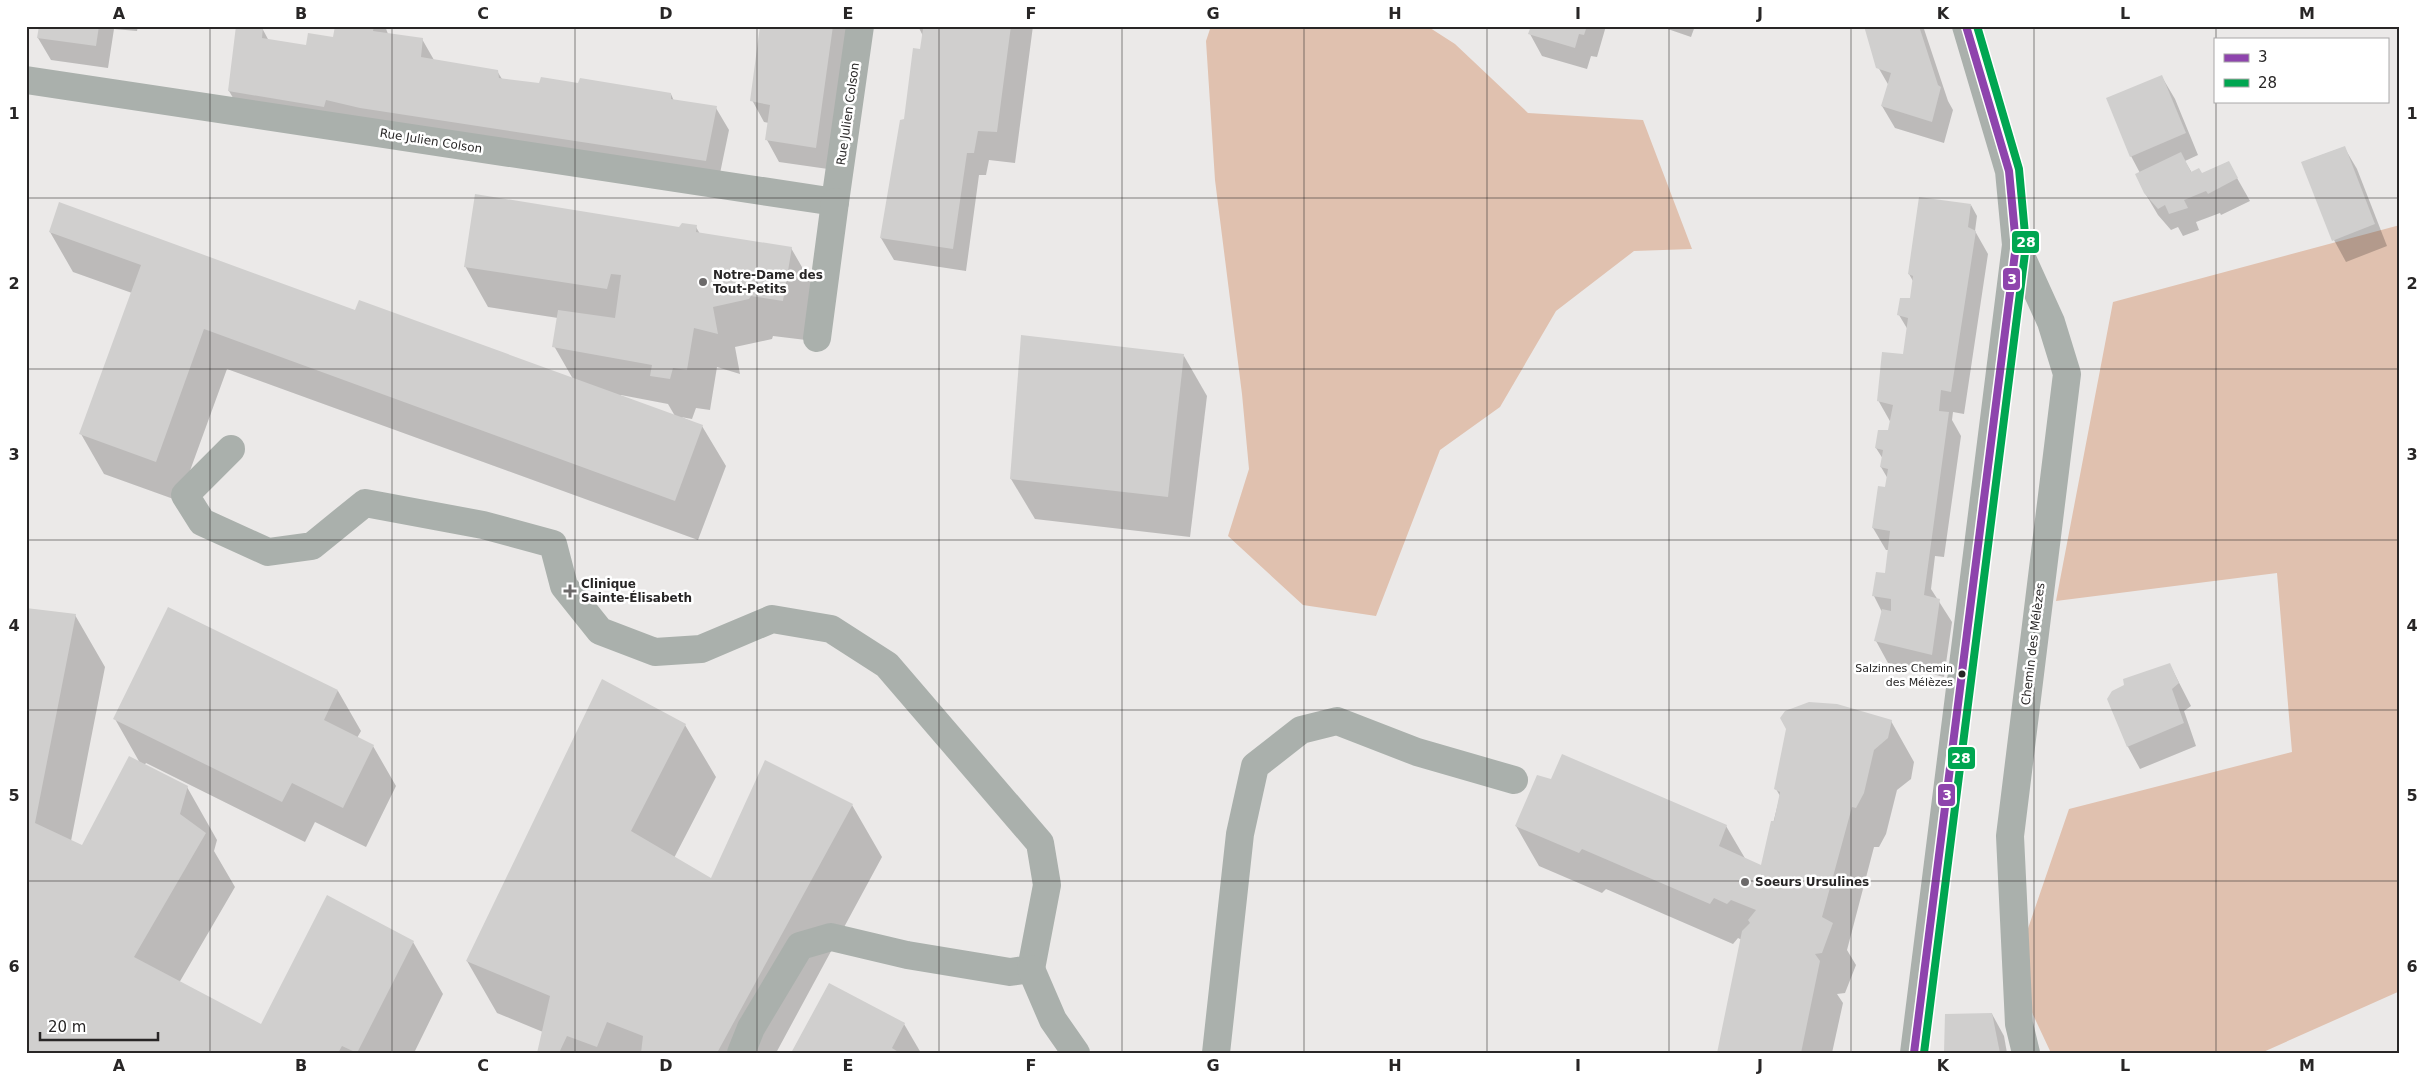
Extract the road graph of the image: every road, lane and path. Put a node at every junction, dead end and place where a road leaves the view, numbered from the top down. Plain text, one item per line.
1 (860, 26) edge
2 (1966, 26) edge
3 (26, 80) edge
4 (835, 202) junction
5 (2016, 244) junction
6 (817, 338) dead end
7 (231, 449) dead end
8 (1514, 780) dead end
9 (1031, 969) junction
10 (740, 1053) edge
11 (1076, 1053) edge
12 (1216, 1053) edge
13 (1914, 1053) edge
14 (2026, 1053) edge

1 - 4 street, Rue Julien Colson
2 - 5 street
3 - 4 street, Rue Julien Colson
4 - 6 street, Rue Julien Colson
5 - 13 street
5 - 14 street, Chemin des Mélèzes
7 - 9 street
8 - 12 street
9 - 10 street
9 - 11 street

